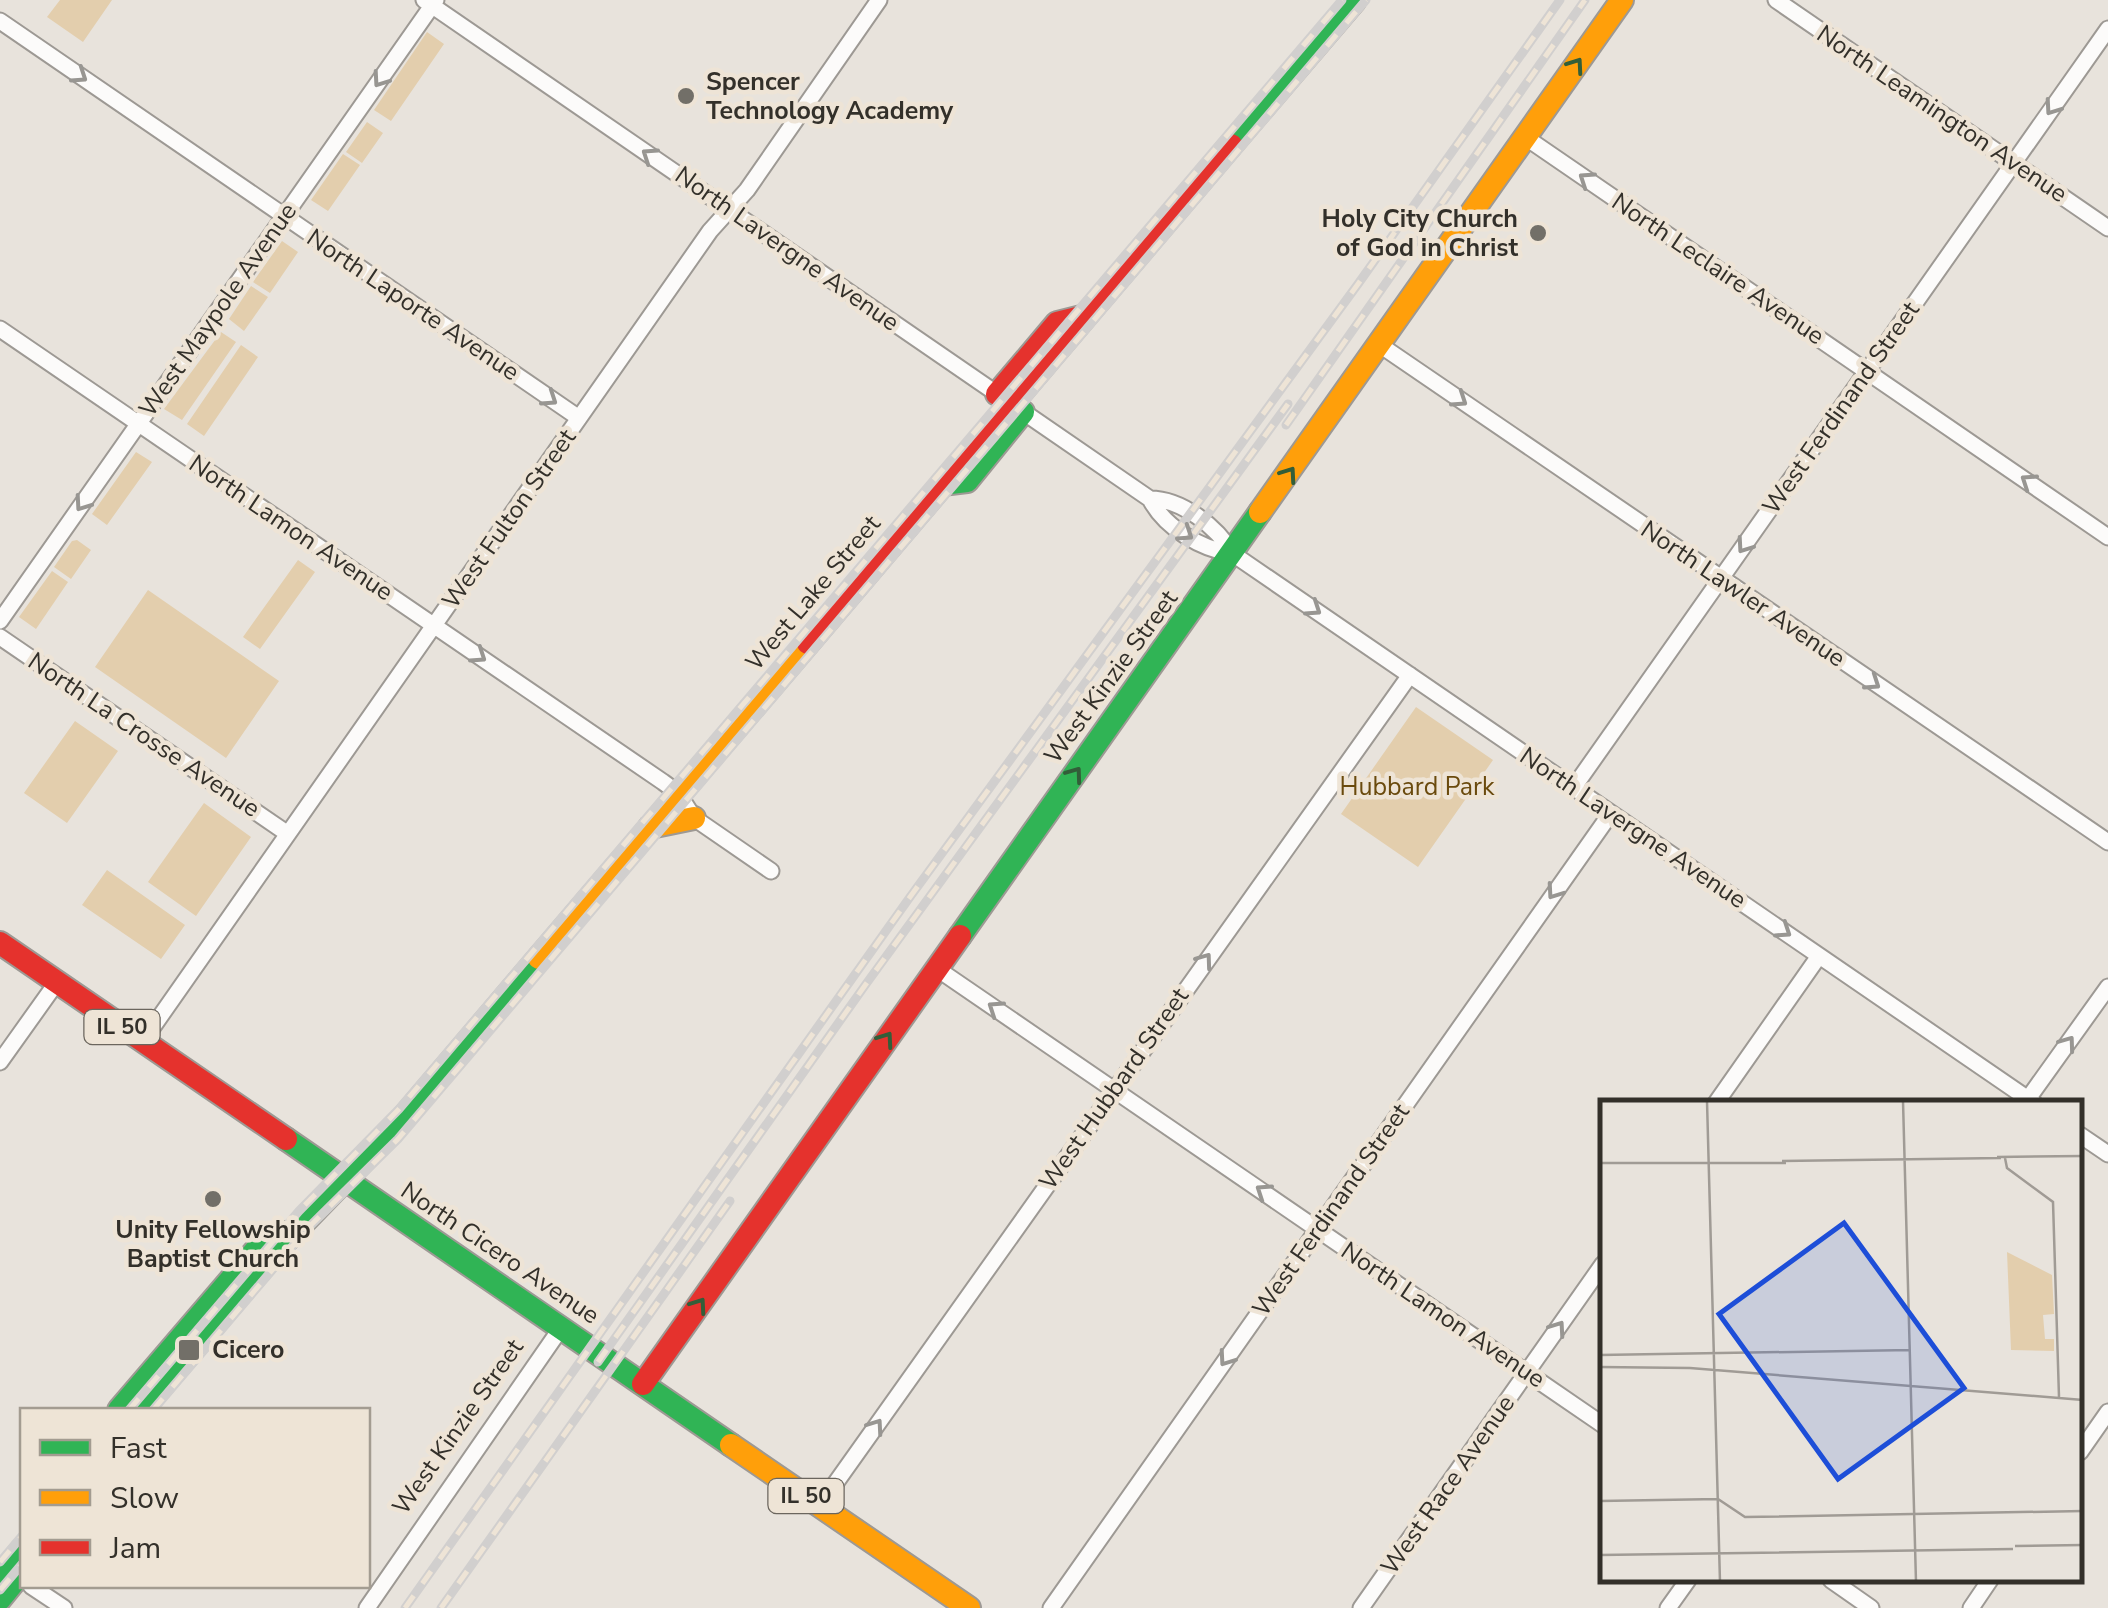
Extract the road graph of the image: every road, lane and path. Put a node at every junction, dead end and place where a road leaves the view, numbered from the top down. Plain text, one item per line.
1 (880, 0) edge
2 (1355, 0) edge
3 (1622, 0) edge
4 (1776, 0) edge
5 (431, 2) edge
6 (0, 21) edge
7 (2108, 28) edge
8 (1525, 138) junction
9 (2014, 163) junction
10 (730, 210) junction
11 (284, 216) junction
12 (2108, 228) edge
13 (1085, 316) junction
14 (0, 329) edge
15 (1380, 345) junction
16 (1867, 371) junction
17 (1010, 403) junction
18 (579, 418) junction
19 (138, 424) junction
20 (942, 484) junction
21 (2108, 536) edge
22 (1233, 554) junction
23 (1720, 579) junction
24 (0, 621) edge
25 (434, 626) junction
26 (0, 637) edge
27 (1410, 675) junction
28 (1574, 787) junction
29 (678, 793) junction
30 (1610, 813) junction
31 (694, 818) junction
32 (650, 827) junction
33 (288, 834) junction
34 (2108, 842) edge
35 (771, 871) dead end
36 (0, 943) edge
37 (1819, 956) junction
38 (936, 968) junction
39 (57, 982) junction
40 (2108, 987) edge
41 (143, 1041) junction
42 (0, 1062) edge
43 (1113, 1089) junction
44 (1718, 1100) edge
45 (2026, 1100) edge
46 (2030, 1100) edge
47 (2083, 1137) edge
48 (2108, 1154) edge
49 (351, 1184) junction
50 (307, 1217) junction
51 (1318, 1229) junction
52 (1600, 1268) edge
53 (561, 1328) junction
54 (1527, 1372) junction
55 (643, 1384) junction
56 (121, 1408) edge
57 (143, 1408) edge
58 (162, 1408) edge
59 (2108, 1412) edge
60 (1600, 1422) edge
61 (2083, 1448) edge
62 (820, 1505) junction
63 (20, 1540) edge
64 (13, 1573) edge
65 (1686, 1583) edge
66 (1835, 1583) edge
67 (1988, 1583) edge
68 (35, 1588) edge
69 (0, 1599) edge
70 (64, 1608) edge
71 (367, 1608) edge
72 (969, 1608) edge
73 (1050, 1608) edge
74 (1362, 1608) edge
75 (1668, 1608) edge
76 (1871, 1608) edge
77 (1970, 1608) edge

1 - 10 street, West Fulton Street
2 - 13 main road, West Lake Street
8 -> 3 main road, West Kinzie Street
4 - 9 street, North Leamington Avenue
10 -> 5 street, North Lavergne Avenue
5 -> 11 street, West Maypole Avenue
6 -> 11 street, North Laporte Avenue
7 -> 9 street, West Ferdinand Street
8 - 15 main road, West Kinzie Street
16 -> 8 street, North Leclaire Avenue
9 - 12 street, North Leamington Avenue
9 - 16 street, West Ferdinand Street
10 - 17 street, North Lavergne Avenue
10 - 18 street, West Fulton Street
11 -> 18 street, North Laporte Avenue
11 - 19 street, West Maypole Avenue
13 - 17 main road, West Lake Street
13 - 17 main road
14 - 19 street, North Lamon Avenue
22 -> 15 main road, West Kinzie Street
15 -> 23 street, North Lawler Avenue
21 -> 16 street, North Leclaire Avenue
16 -> 23 street, West Ferdinand Street
17 - 20 main road, West Lake Street
17 - 20 main road
17 - 22 street, North Lavergne Avenue
18 - 25 street, West Fulton Street
19 -> 24 street, West Maypole Avenue
19 - 25 street, North Lamon Avenue
20 - 29 main road, West Lake Street
22 -> 27 street, North Lavergne Avenue
38 -> 22 main road, West Kinzie Street
23 - 28 street, West Ferdinand Street
23 -> 34 street, North Lawler Avenue
25 -> 29 street, North Lamon Avenue
25 - 33 street, West Fulton Street
26 - 33 street, North La Crosse Avenue
27 - 28 street, North Lavergne Avenue
43 -> 27 street, West Hubbard Street
28 - 30 street, North Lavergne Avenue
29 - 31 street, North Lamon Avenue
29 - 32 main road, West Lake Street
30 -> 37 street, North Lavergne Avenue
30 -> 51 street, West Ferdinand Street
31 - 32 main road
31 - 35 street, North Lamon Avenue
32 - 49 main road, West Lake Street
33 - 41 street, West Fulton Street
36 - 39 main road, North Cicero Avenue / IL 50
37 - 44 street
37 - 45 street, North Lavergne Avenue
43 -> 38 street, North Lamon Avenue
55 -> 38 main road, West Kinzie Street
39 - 41 main road, North Cicero Avenue / IL 50
39 - 42 street
46 -> 40 street
41 - 49 main road, North Cicero Avenue / IL 50
51 -> 43 street, North Lamon Avenue
62 -> 43 street, West Hubbard Street
47 - 48 street
49 - 50 main road, West Lake Street
49 - 53 main road, North Cicero Avenue / IL 50
49 - 58 main road, West Lake Street
50 - 56 main road, West Lake Street
50 - 57 main road, West Lake Street
51 - 54 street, North Lamon Avenue
51 -> 73 street, West Ferdinand Street
54 -> 52 street, West Race Avenue
53 - 55 main road, North Cicero Avenue / IL 50
53 - 71 street, West Kinzie Street
54 - 60 street, North Lamon Avenue
54 - 74 street, West Race Avenue
55 - 62 main road, North Cicero Avenue / IL 50
59 - 61 street
62 - 72 main road, North Cicero Avenue / IL 50
63 - 64 main road
64 - 69 main road
65 - 75 street
66 - 76 street
67 - 77 street
68 - 70 street

